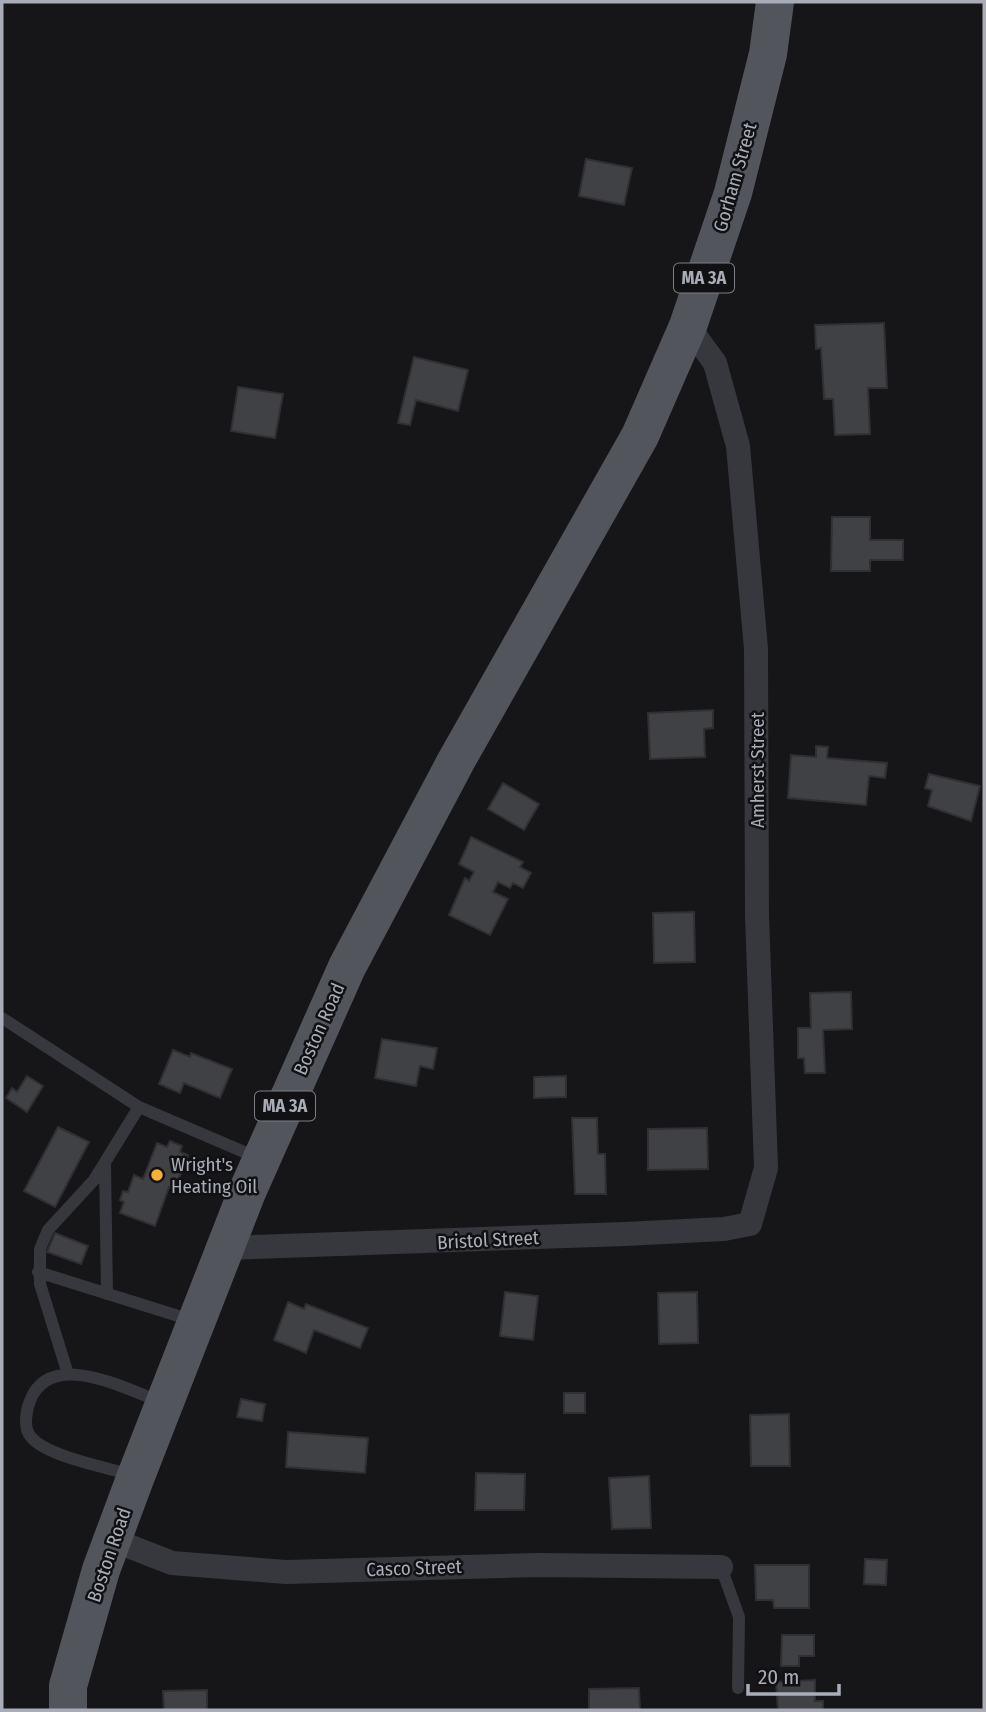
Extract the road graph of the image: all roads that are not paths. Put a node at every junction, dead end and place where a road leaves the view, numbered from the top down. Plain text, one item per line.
1 (775, 2) edge
2 (688, 326) junction
3 (584, 536) joint
4 (2, 1018) edge
5 (139, 1107) junction
6 (261, 1159) junction
7 (105, 1162) junction
8 (750, 1224) joint
9 (225, 1248) junction
10 (38, 1272) junction
11 (107, 1294) junction
12 (196, 1322) junction
13 (68, 1374) junction
14 (164, 1403) junction
15 (136, 1476) junction
16 (113, 1539) junction
17 (721, 1567) joint
18 (738, 1688) dead end
19 (68, 1710) edge

1 - 2 main road, Gorham Street / MA 3A
2 - 3 main road, Gorham Street / MA 3A
2 - 8 street, Amherst Street
3 - 6 main road, Boston Road / MA 3A
4 - 5 lane
5 - 6 lane
5 - 7 lane
6 - 9 main road, Boston Road / MA 3A
7 - 10 lane
7 - 11 lane
8 - 9 street, Bristol Street
9 - 12 main road, Boston Road / MA 3A
10 - 11 lane
10 - 13 lane
11 - 12 lane
12 - 14 main road, Boston Road / MA 3A
13 - 14 lane
13 - 15 lane
14 - 15 main road, Boston Road / MA 3A
15 - 16 main road, Boston Road / MA 3A
16 - 17 street, Casco Street
16 - 19 main road, Boston Road / MA 3A
17 - 18 lane

